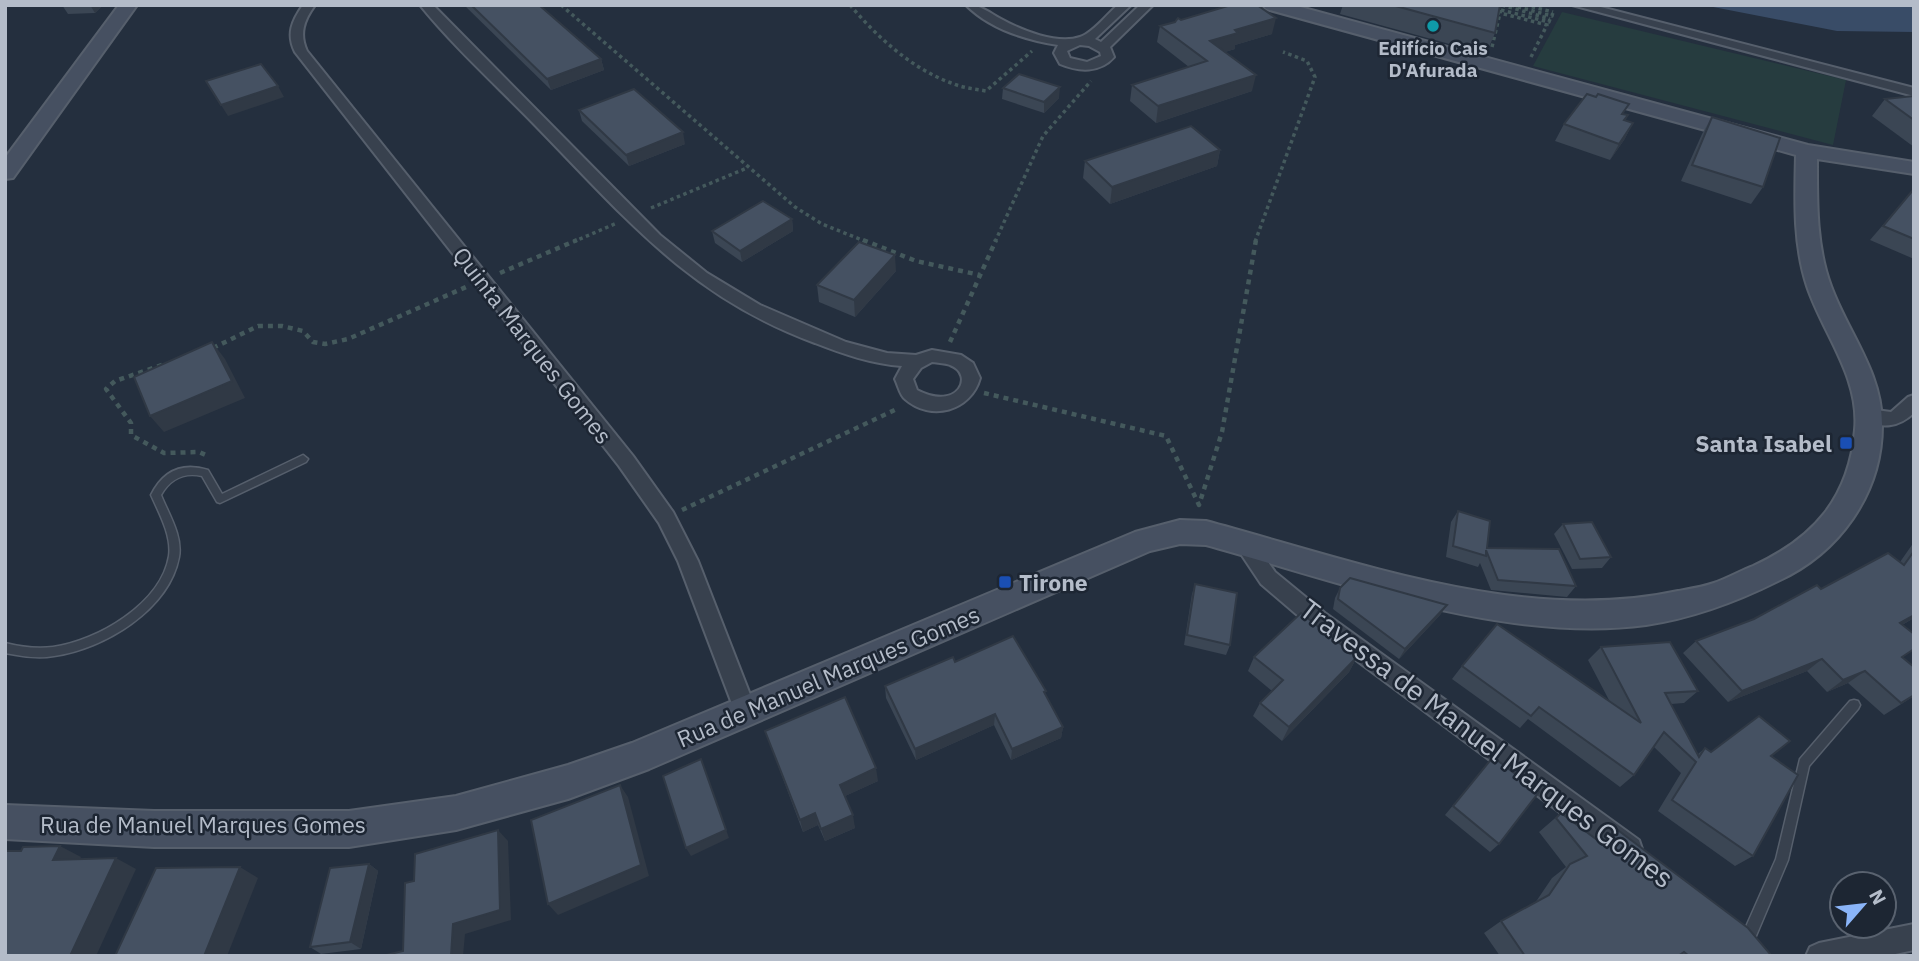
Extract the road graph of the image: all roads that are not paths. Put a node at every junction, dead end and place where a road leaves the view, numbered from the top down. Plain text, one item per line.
1 (128, 5) edge
2 (309, 5) edge
3 (426, 5) edge
4 (972, 5) edge
5 (1125, 5) edge
6 (1147, 5) edge
7 (1272, 5) edge
8 (1578, 5) edge
9 (1043, 41) junction
10 (1086, 41) junction
11 (1070, 43) junction
12 (1060, 53) junction
13 (1104, 54) junction
14 (1914, 92) edge
15 (1807, 151) junction
16 (1914, 168) edge
17 (5, 173) edge
18 (872, 356) junction
19 (917, 361) junction
20 (904, 379) junction
21 (1914, 402) edge
22 (1868, 416) junction
23 (303, 459) dead end
24 (1245, 545) junction
25 (5, 648) edge
26 (1854, 705) dead end
27 (746, 709) junction
28 (5, 822) edge
29 (1650, 864) edge
30 (1727, 921) edge
31 (1914, 937) edge
32 (1756, 944) joint
33 (1819, 956) edge

1 - 17 main road
2 - 27 street, Quinta Marques Gomes
3 - 18 street
4 - 9 street
5 - 10 street
6 - 13 street
7 - 15 main road
8 - 14 street
9 - 11 street
9 - 12 street
10 - 11 street
10 - 13 street
11 - 12 street
12 - 13 street
15 - 16 main road
15 - 22 main road, Rua de Manuel Marques Gomes
18 - 19 street
18 - 20 street
19 - 20 street
19 - 20 street
21 - 22 street
22 - 24 main road, Rua de Manuel Marques Gomes
23 - 25 lane
24 - 27 main road, Rua de Manuel Marques Gomes
24 - 29 street, Travessa de Manuel Marques Gomes
26 - 32 lane
27 - 28 main road, Rua de Manuel Marques Gomes
30 - 32 street
31 - 33 street

